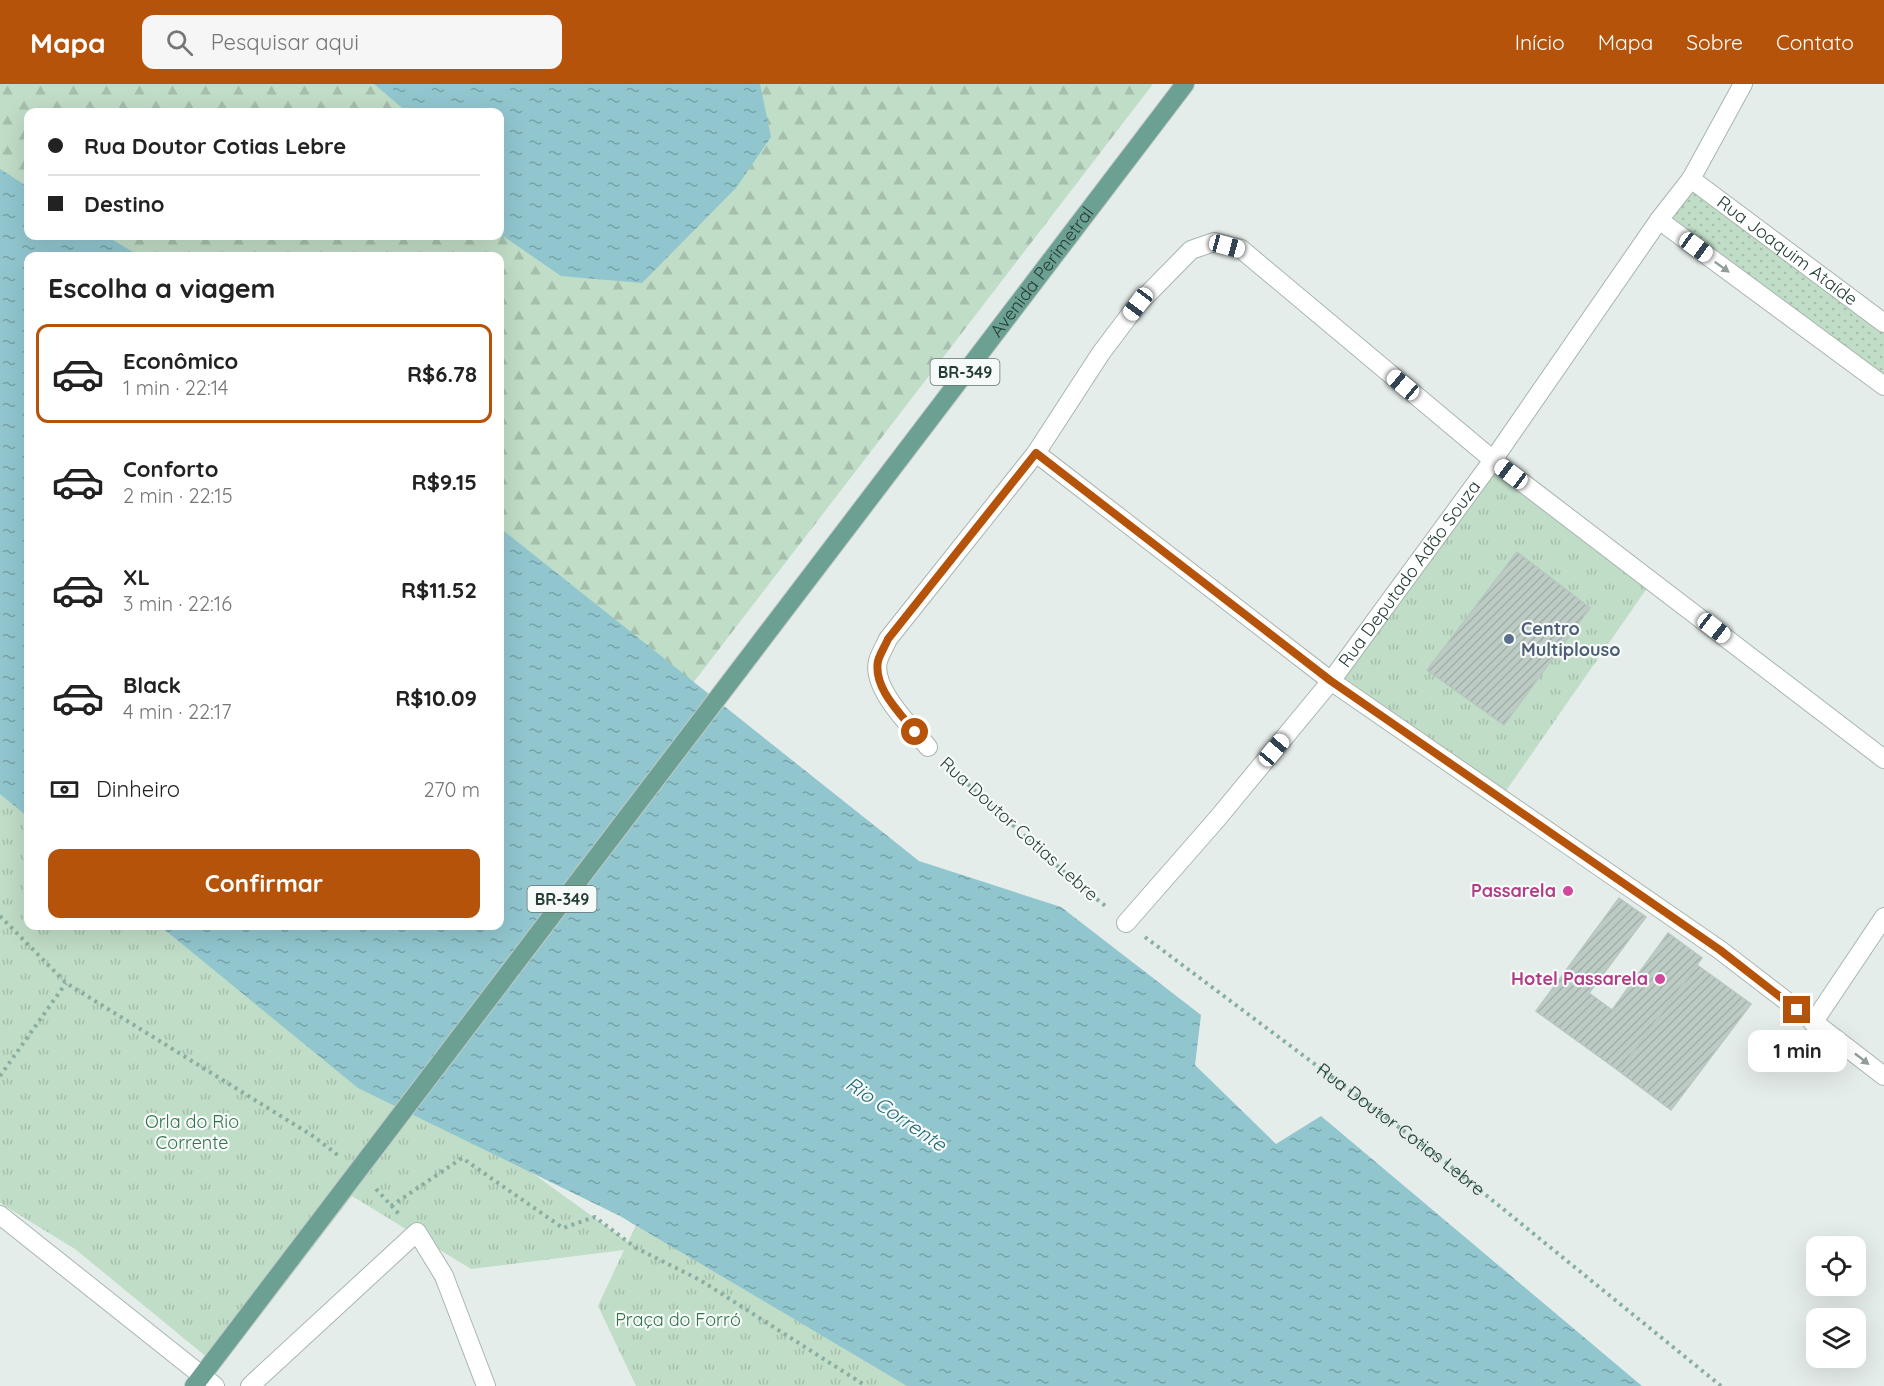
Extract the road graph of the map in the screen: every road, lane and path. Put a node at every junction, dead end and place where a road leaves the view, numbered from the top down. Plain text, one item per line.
1 (1185, 84) edge
2 (1743, 84) edge
3 (1691, 179) junction
4 (1659, 220) junction
5 (1884, 323) edge
6 (1884, 386) edge
7 (1036, 453) junction
8 (1493, 460) junction
9 (1331, 681) junction
10 (928, 747) joint
11 (1884, 759) edge
12 (0, 916) edge
13 (1884, 917) edge
14 (1126, 922) junction
15 (66, 983) junction
16 (1813, 1023) junction
17 (0, 1076) edge
18 (1884, 1076) edge
19 (358, 1170) junction
20 (391, 1206) junction
21 (0, 1215) edge
22 (417, 1232) junction
23 (204, 1382) edge
24 (250, 1386) edge
25 (486, 1386) edge
26 (866, 1386) edge
27 (1721, 1386) edge

1 - 19 main road, Avenida Perimetral / BR-349
2 - 3 street, Rua Deputado Adão Souza
3 - 4 street, Rua Deputado Adão Souza
3 - 5 street, Rua Joaquim Ataíde
4 -> 6 street
4 - 8 street, Rua Deputado Adão Souza
7 - 8 street, Rua Doutor Cotias Lebre
7 - 9 street
7 - 10 street, Rua Doutor Cotias Lebre
8 - 9 street, Rua Deputado Adão Souza
8 - 11 street, Rua Doutor Cotias Lebre
9 - 14 street, Rua Deputado Adão Souza
9 - 16 street
10 - 14 path, Rua Doutor Cotias Lebre
12 - 15 path
13 - 16 street
14 - 27 path, Rua Doutor Cotias Lebre
15 - 17 path
15 - 19 path
16 -> 18 street
19 - 20 path
19 - 23 main road, BR-349
20 - 22 path
20 - 26 path
21 - 23 street
22 - 24 street
22 - 25 street

